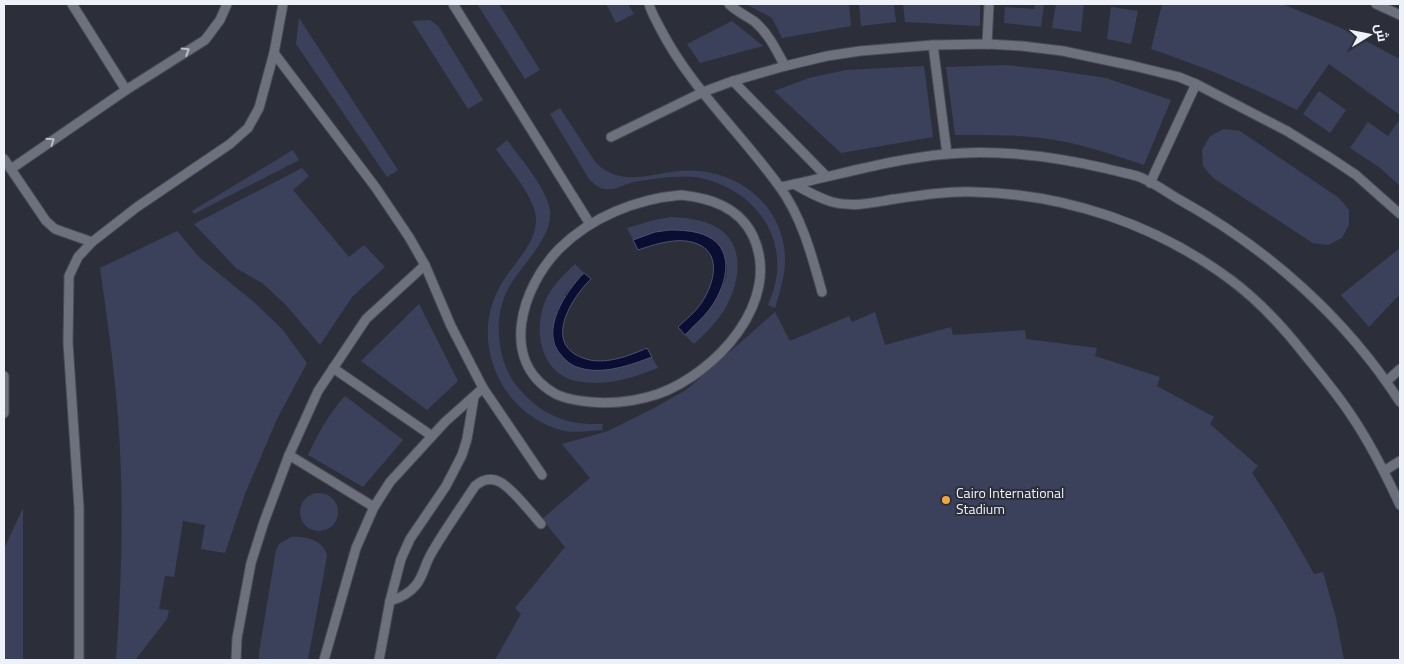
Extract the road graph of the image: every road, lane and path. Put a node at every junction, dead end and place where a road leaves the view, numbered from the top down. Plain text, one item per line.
1 (72, 4) edge
2 (283, 4) edge
3 (453, 4) edge
4 (641, 4) edge
5 (729, 4) edge
6 (989, 4) edge
7 (1376, 4) edge
8 (225, 5) edge
9 (650, 7) edge
10 (1400, 15) edge
11 (987, 44) junction
12 (933, 46) junction
13 (274, 53) junction
14 (785, 66) junction
15 (734, 81) junction
16 (1196, 84) junction
17 (126, 90) junction
18 (703, 92) junction
19 (611, 137) dead end
20 (947, 154) junction
21 (4, 159) edge
22 (10, 169) junction
23 (826, 176) junction
24 (1150, 183) junction
25 (794, 184) junction
26 (780, 187) junction
27 (1400, 214) edge
28 (590, 224) junction
29 (92, 242) junction
30 (426, 265) junction
31 (822, 292) dead end
32 (333, 368) junction
33 (1400, 369) edge
34 (4, 376) edge
35 (1387, 381) junction
36 (483, 388) junction
37 (474, 397) junction
38 (1400, 402) edge
39 (4, 413) edge
40 (432, 436) junction
41 (289, 455) junction
42 (1400, 461) edge
43 (1384, 471) junction
44 (542, 475) dead end
45 (1400, 505) edge
46 (374, 507) junction
47 (541, 524) dead end
48 (390, 601) junction
49 (79, 660) edge
50 (236, 660) edge
51 (324, 660) edge
52 (379, 660) edge

1 - 17 lane
2 - 13 lane
3 - 28 lane
4 - 9 lane
5 - 14 lane
6 - 11 lane
7 - 10 lane
17 -> 8 lane
9 - 18 lane
11 - 12 lane
11 - 16 lane
12 - 14 lane
12 - 20 lane
13 - 29 lane
13 - 30 lane
14 - 15 lane
15 - 18 lane
15 - 23 lane
16 - 24 lane
16 - 27 lane
22 -> 17 lane
18 - 19 lane
18 - 26 lane
20 - 23 lane
20 - 24 lane
21 - 22 lane
22 - 29 lane
23 - 25 lane
24 - 35 lane
25 - 26 lane
25 - 43 lane
26 - 31 lane
28 - 28 lane
29 - 49 lane
30 - 32 lane
30 - 36 lane
32 - 40 lane
32 - 41 lane
33 - 35 lane
34 - 39 lane
35 - 38 lane
36 - 37 lane
36 - 44 lane
37 - 40 lane
37 - 48 lane
40 - 46 lane
41 - 46 lane
41 - 50 lane
42 - 43 lane
43 - 45 lane
46 - 51 lane
47 - 48 lane
48 - 52 lane

